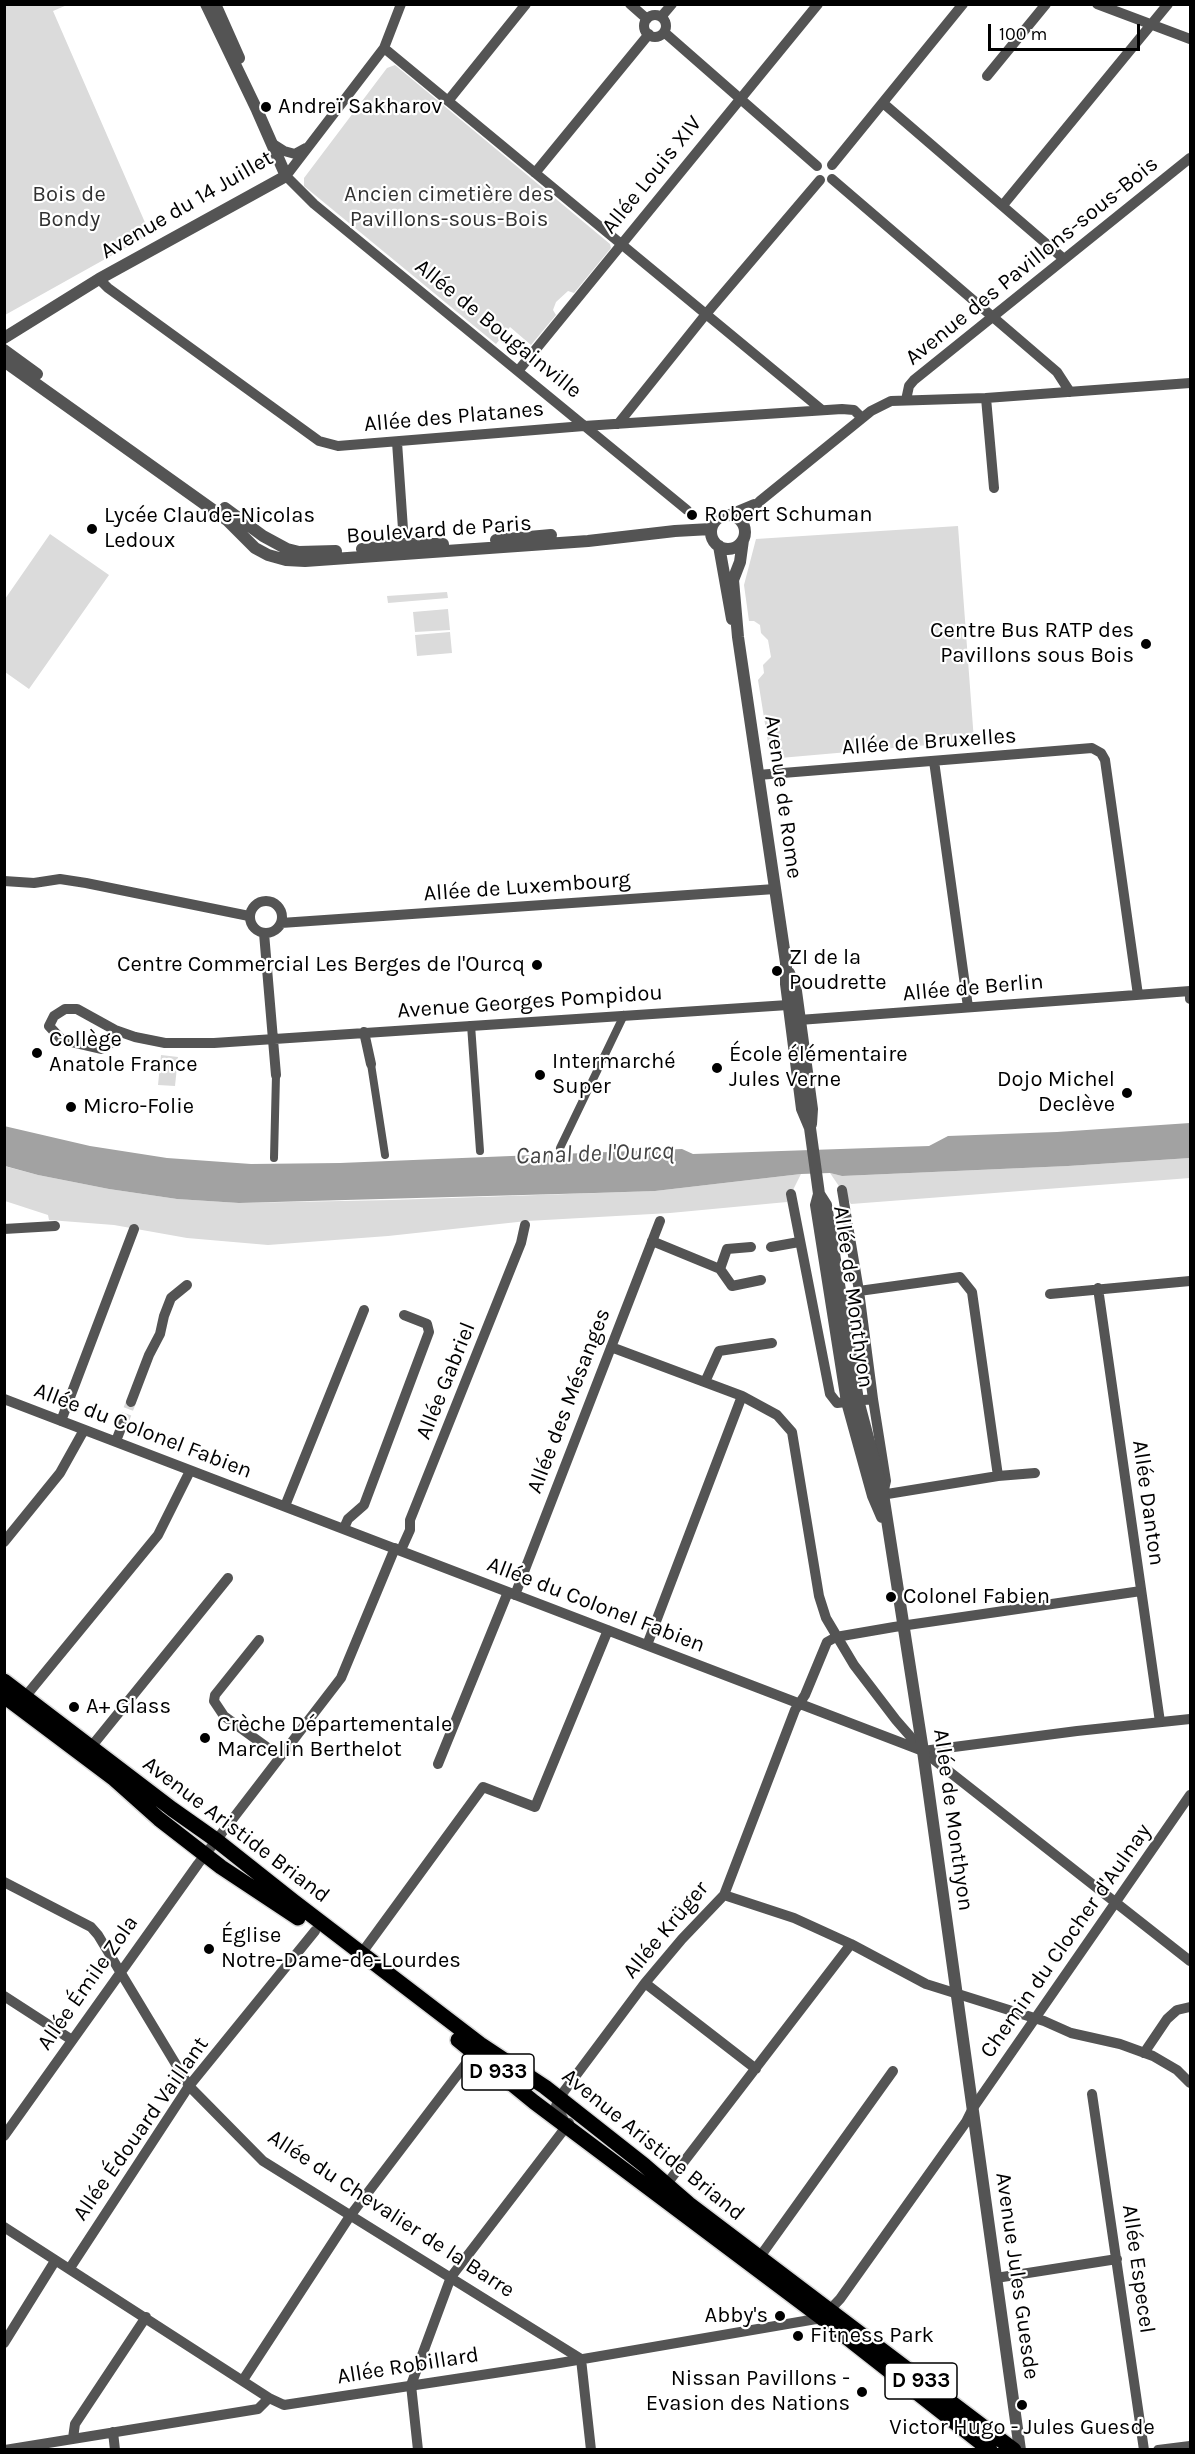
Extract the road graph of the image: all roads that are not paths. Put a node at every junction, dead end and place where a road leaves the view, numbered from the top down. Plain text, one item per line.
1 (206, 4) edge
2 (215, 4) edge
3 (401, 4) edge
4 (526, 4) edge
5 (630, 4) edge
6 (672, 4) edge
7 (818, 4) edge
8 (963, 4) edge
9 (1046, 4) edge
10 (1097, 4) edge
11 (1168, 4) edge
12 (661, 17) junction
13 (647, 19) junction
14 (1151, 24) junction
15 (664, 32) junction
16 (648, 34) junction
17 (1191, 39) edge
18 (384, 48) junction
19 (987, 76) dead end
20 (739, 99) junction
21 (448, 101) junction
22 (883, 103) junction
23 (257, 110) junction
24 (273, 144) junction
25 (308, 147) junction
26 (1191, 158) edge
27 (832, 165) junction
28 (817, 166) junction
29 (535, 173) junction
30 (286, 176) junction
31 (832, 179) junction
32 (820, 180) junction
33 (1003, 205) junction
34 (621, 244) junction
35 (1064, 259) junction
36 (99, 279) junction
37 (706, 314) junction
38 (992, 317) junction
39 (4, 338) edge
40 (4, 350) edge
41 (4, 361) edge
42 (518, 371) junction
43 (1191, 383) edge
44 (1070, 392) junction
45 (986, 398) junction
46 (906, 400) junction
47 (822, 410) junction
48 (862, 418) junction
49 (618, 424) junction
50 (584, 426) junction
51 (397, 442) junction
52 (994, 488) dead end
53 (759, 501) junction
54 (687, 510) dead end
55 (729, 514) junction
56 (741, 521) junction
57 (403, 529) dead end
58 (711, 529) junction
59 (654, 533) junction
60 (613, 534) junction
61 (743, 540) junction
62 (588, 541) junction
63 (718, 546) junction
64 (738, 637) junction
65 (934, 761) junction
66 (758, 775) junction
67 (4, 881) edge
68 (775, 889) junction
69 (249, 916) junction
70 (281, 922) junction
71 (264, 933) junction
72 (786, 963) junction
73 (786, 984) junction
74 (1138, 995) junction
75 (1190, 995) edge
76 (788, 1005) junction
77 (968, 1007) junction
78 (624, 1015) junction
79 (800, 1020) junction
80 (471, 1025) junction
81 (115, 1030) junction
82 (364, 1032) junction
83 (273, 1038) junction
84 (371, 1064) joint
85 (276, 1075) joint
86 (811, 1132) junction
87 (560, 1148) dead end
88 (480, 1151) dead end
89 (385, 1155) dead end
90 (274, 1158) dead end
91 (842, 1190) dead end
92 (791, 1194) dead end
93 (660, 1221) dead end
94 (525, 1226) dead end
95 (54, 1227) dead end
96 (4, 1229) edge
97 (134, 1229) dead end
98 (652, 1240) junction
99 (800, 1242) junction
100 (771, 1246) dead end
101 (751, 1247) dead end
102 (720, 1269) junction
103 (761, 1280) dead end
104 (1191, 1281) edge
105 (187, 1285) dead end
106 (1098, 1288) junction
107 (859, 1292) junction
108 (1050, 1294) dead end
109 (364, 1310) dead end
110 (404, 1315) dead end
111 (772, 1342) dead end
112 (611, 1347) junction
113 (705, 1382) junction
114 (742, 1396) junction
115 (4, 1399) edge
116 (873, 1399) junction
117 (852, 1401) junction
118 (131, 1402) tunnel mouth
119 (61, 1421) junction
120 (123, 1424) tunnel mouth
121 (84, 1430) junction
122 (116, 1441) junction
123 (190, 1471) junction
124 (1035, 1473) dead end
125 (998, 1476) junction
126 (878, 1495) junction
127 (285, 1506) junction
128 (344, 1528) junction
129 (4, 1542) edge
130 (398, 1549) junction
131 (228, 1578) dead end
132 (1141, 1591) junction
133 (512, 1593) junction
134 (903, 1626) junction
135 (608, 1630) junction
136 (836, 1637) junction
137 (259, 1640) dead end
138 (647, 1645) junction
139 (4, 1681) edge
140 (4, 1696) edge
141 (26, 1697) junction
142 (798, 1703) junction
143 (1191, 1719) edge
144 (1160, 1722) junction
145 (899, 1723) junction
146 (890, 1738) junction
147 (91, 1747) junction
148 (923, 1751) junction
149 (279, 1756) junction
150 (438, 1764) dead end
151 (1191, 1795) edge
152 (216, 1840) junction
153 (205, 1854) junction
154 (4, 1882) edge
155 (724, 1895) junction
156 (1117, 1903) junction
157 (315, 1931) junction
158 (851, 1944) junction
159 (362, 1954) junction
160 (1191, 1961) edge
161 (120, 1972) junction
162 (645, 1983) junction
163 (956, 1995) junction
164 (4, 1996) edge
165 (1191, 2007) edge
166 (1035, 2019) junction
167 (72, 2040) junction
168 (474, 2053) junction
169 (1144, 2053) junction
170 (756, 2069) junction
171 (893, 2071) dead end
172 (1191, 2083) edge
173 (189, 2086) junction
174 (1092, 2094) dead end
175 (559, 2098) junction
176 (973, 2108) junction
177 (583, 2116) junction
178 (567, 2125) junction
179 (4, 2136) edge
180 (666, 2185) junction
181 (350, 2216) junction
182 (4, 2227) edge
183 (759, 2259) junction
184 (1117, 2259) junction
185 (55, 2261) junction
186 (70, 2268) junction
187 (451, 2277) junction
188 (996, 2278) junction
189 (826, 2314) junction
190 (146, 2317) junction
191 (4, 2343) edge
192 (581, 2359) junction
193 (243, 2380) junction
194 (411, 2385) junction
195 (269, 2398) junction
196 (113, 2432) junction
197 (73, 2439) junction
198 (1191, 2446) edge
199 (5, 2450) edge
200 (115, 2450) edge
201 (418, 2450) edge
202 (591, 2450) edge
203 (990, 2450) edge
204 (1014, 2450) edge
205 (1020, 2450) edge
206 (1144, 2450) edge
207 (1158, 2450) edge

1 - 23 street
2 - 23 street
3 - 18 street, Avenue du 14 Juillet
4 - 21 street
5 - 13 street
6 - 12 street
7 - 20 street, Allée Louis XIV
8 - 22 street
9 - 19 street
10 - 14 street
11 - 14 street
12 - 13 street
12 - 15 street
13 - 16 street
14 - 17 street
14 - 33 street
15 - 16 street
15 - 20 street
16 - 29 street
18 - 21 street
18 - 25 street, Avenue du 14 Juillet
20 - 28 street
20 - 34 street, Allée Louis XIV
21 - 29 street
22 - 27 street
22 - 33 street
23 - 24 street
24 - 25 street
24 - 30 street
25 - 30 street, Avenue du 14 Juillet
26 - 35 street, Avenue des Pavillons-sous-Bois
27 - 28 street
27 - 31 street
28 - 32 street
29 - 34 street
30 - 36 street, Avenue du 14 Juillet
30 - 42 street, Allée de Bougainville
31 - 32 street
31 - 38 street
32 - 37 street
33 - 35 street
34 - 37 street
34 - 42 street, Allée Louis XIV
35 - 38 street, Avenue des Pavillons-sous-Bois
36 - 39 street, Avenue du 14 Juillet
36 - 51 street, Allée des Platanes
37 - 47 street
37 - 49 street
38 - 44 street
38 - 46 street, Avenue des Pavillons-sous-Bois
40 - 60 street, Boulevard de Paris
41 - 62 street, Boulevard de Paris
42 - 50 street, Allée de Bougainville
43 - 44 street
44 - 45 street
45 - 46 street
45 - 52 street
46 - 48 street
47 - 48 street, Allée des Platanes
47 - 49 street, Allée des Platanes
48 - 53 street
49 - 50 street, Allée des Platanes
50 - 51 street, Allée des Platanes
50 - 54 street, Allée de Bougainville
51 - 57 street
53 - 55 street
53 - 56 street
55 - 56 street
55 - 58 street
56 - 61 street
58 - 59 street, Boulevard de Paris
58 - 63 street
59 - 60 street, Boulevard de Paris
59 - 62 street, Boulevard de Paris
60 - 62 street
61 - 63 street
61 - 64 street, Avenue de Rome
63 - 64 street, Avenue de Rome
64 - 66 street, Avenue de Rome
65 - 66 street, Allée de Bruxelles
65 - 74 street, Allée de Bruxelles
65 - 77 street
66 - 68 street, Avenue de Rome
67 - 69 street
68 - 70 street, Allée de Luxembourg
68 - 72 street, Avenue de Rome
69 - 70 street
69 - 71 street
70 - 71 street
71 - 83 street
72 - 73 street, Avenue de Rome
72 - 79 street, Avenue de Rome
73 - 76 street, Avenue de Rome
73 - 79 street
74 - 75 street, Allée de Berlin
74 - 77 street, Allée de Berlin
76 - 78 street, Avenue Georges Pompidou
76 - 86 street, Avenue de Rome
77 - 79 street, Allée de Berlin
78 - 80 street, Avenue Georges Pompidou
78 - 87 street
79 - 86 street, Avenue de Rome
80 - 82 street, Avenue Georges Pompidou
80 - 88 street
81 - 81 street, Avenue Georges Pompidou
81 - 83 street, Avenue Georges Pompidou
82 - 83 street, Avenue Georges Pompidou
82 - 84 street
83 - 85 street
84 - 89 street
85 - 90 street
86 - 117 street, Allée de Monthyon
91 - 107 street, Allée de Monthyon
92 - 99 street, Allée de Monthyon
93 - 98 street, Allée des Mésanges
94 - 130 street, Allée Gabriel
95 - 96 street
97 - 119 street
98 - 102 street
98 - 112 street, Allée des Mésanges
99 - 100 street
99 - 117 street, Allée de Monthyon
101 - 102 street
102 - 103 street
104 - 106 street
105 - 118 street
106 - 108 street
106 - 132 street, Allée Danton
107 - 116 street, Allée de Monthyon
107 - 125 street
109 - 127 street
110 - 128 street
111 - 113 street
112 - 113 street
112 - 133 street, Allée des Mésanges
113 - 114 street
114 - 136 street
114 - 138 street
115 - 119 street, Allée du Colonel Fabien
116 - 117 street, Allée de Monthyon
116 - 126 street
117 - 126 street, Allée de Monthyon
119 - 121 street, Allée du Colonel Fabien
120 - 122 street
121 - 122 street, Allée du Colonel Fabien
121 - 129 street
122 - 123 street, Allée du Colonel Fabien
123 - 127 street, Allée du Colonel Fabien
123 - 141 street
124 - 125 street
125 - 126 street
126 - 134 street, Allée de Monthyon
127 - 128 street, Allée du Colonel Fabien
128 - 130 street, Allée du Colonel Fabien
130 - 133 street, Allée du Colonel Fabien
130 - 149 street, Allée Gabriel
131 - 147 street
132 - 134 street
132 - 144 street, Allée Danton
133 - 135 street, Allée du Colonel Fabien
133 - 150 street, Allée des Mésanges
134 - 136 street
134 - 148 street, Allée de Monthyon
135 - 138 street, Allée du Colonel Fabien
135 - 159 street
136 - 142 street, Allée Krüger
136 - 145 street
137 - 149 street
138 - 142 street, Allée du Colonel Fabien
139 - 141 main road, Avenue Aristide Briand / D 933
140 - 153 main road, Avenue Aristide Briand / D 933
141 - 147 main road, Avenue Aristide Briand / D 933
142 - 146 street, Allée du Colonel Fabien
142 - 155 street, Allée Krüger
143 - 144 street, Allée du Colonel Fabien
144 - 148 street, Allée du Colonel Fabien
145 - 146 street
145 - 148 street
146 - 148 street, Allée du Colonel Fabien
147 - 152 main road, Avenue Aristide Briand / D 933
148 - 156 street
148 - 163 street, Allée de Monthyon
149 - 152 street, Allée Émile Zola
151 - 156 street, Chemin du Clocher d'Aulnay
152 - 153 street, Allée Émile Zola
152 - 159 main road, Avenue Aristide Briand / D 933
153 - 157 main road, Avenue Aristide Briand / D 933
153 - 161 street, Allée Émile Zola
154 - 161 street, Allée du Chevalier de la Barre
155 - 158 street
155 - 162 street, Allée Krüger
156 - 160 street
156 - 166 street, Chemin du Clocher d'Aulnay
157 - 168 main road, Avenue Aristide Briand / D 933
157 - 173 street, Allée Édouard Vaillant
158 - 163 street
158 - 170 street
159 - 175 main road, Avenue Aristide Briand / D 933
161 - 167 street, Allée Émile Zola
161 - 173 street, Allée du Chevalier de la Barre
162 - 170 street
162 - 175 street, Allée Krüger
163 - 166 street
163 - 176 street, Allée de Monthyon
164 - 167 street
165 - 169 street
166 - 169 street
166 - 176 street, Chemin du Clocher d'Aulnay
167 - 179 street, Allée Émile Zola
168 - 178 main road, Avenue Aristide Briand / D 933
168 - 181 street
169 - 172 street
170 - 180 street
171 - 183 street
173 - 181 street, Allée du Chevalier de la Barre
173 - 186 street, Allée Édouard Vaillant
174 - 184 street, Allée Especel
175 - 177 main road, Avenue Aristide Briand / D 933
175 - 178 street
176 - 188 street, Avenue Jules Guesde
176 - 189 street, Chemin du Clocher d'Aulnay
177 - 178 street
177 - 180 main road, Avenue Aristide Briand / D 933
178 - 187 street
178 - 189 main road, Avenue Aristide Briand / D 933
180 - 183 main road, Avenue Aristide Briand / D 933
181 - 187 street, Allée du Chevalier de la Barre
181 - 193 street
182 - 185 street
183 - 189 main road, Avenue Aristide Briand / D 933
184 - 188 street
184 - 206 street, Allée Especel
185 - 186 street
185 - 191 street
186 - 190 street
187 - 192 street, Allée du Chevalier de la Barre
187 - 194 street
188 - 205 street, Avenue Jules Guesde
189 - 192 street, Allée Robillard
189 - 203 main road, Avenue Aristide Briand / D 933
189 - 204 main road, Avenue Aristide Briand / D 933
190 - 193 street
190 - 197 street
192 - 194 street, Allée Robillard
192 - 202 street
193 - 195 street
194 - 195 street, Allée Robillard
194 - 201 street
195 - 196 street
196 - 197 street
196 - 200 street
197 - 199 street
198 - 207 street

